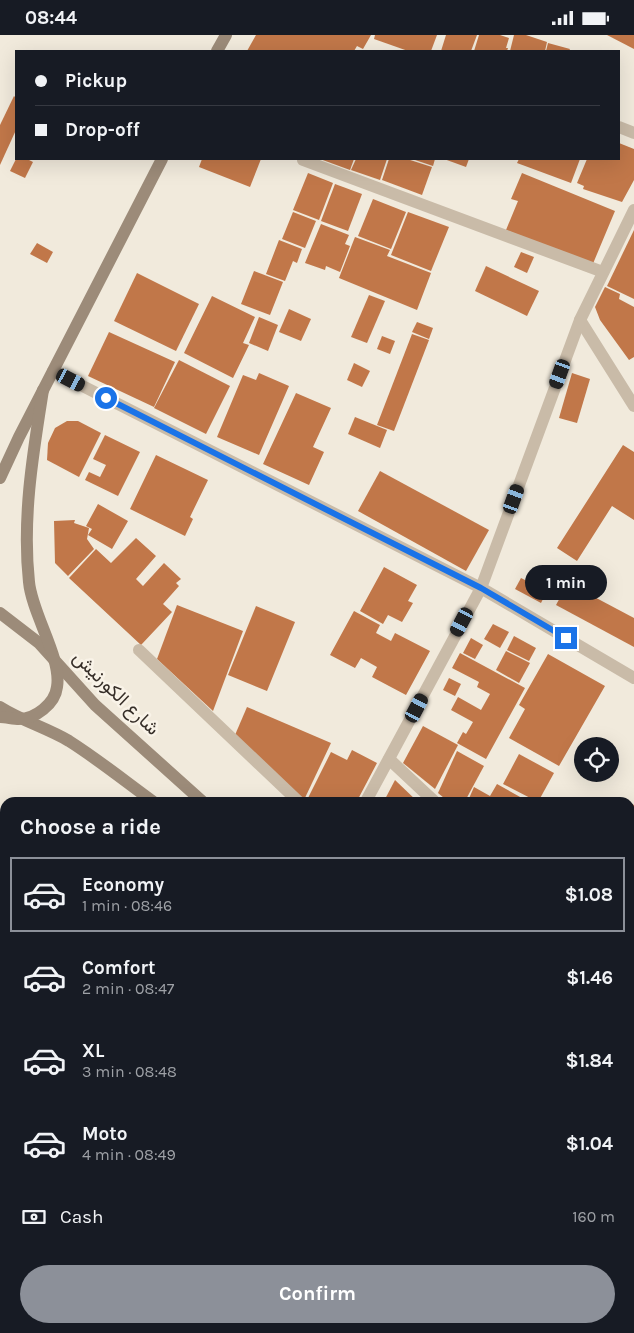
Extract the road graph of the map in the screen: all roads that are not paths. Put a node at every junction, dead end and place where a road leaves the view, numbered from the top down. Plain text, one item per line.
1 (226, 35) edge
2 (218, 50) edge
3 (620, 127) edge
4 (634, 133) edge
5 (161, 160) edge
6 (303, 160) dead end
7 (634, 210) edge
8 (603, 273) junction
9 (580, 320) junction
10 (53, 371) junction
11 (44, 390) junction
12 (634, 406) edge
13 (0, 479) edge
14 (481, 588) junction
15 (0, 613) edge
16 (139, 649) dead end
17 (53, 658) junction
18 (634, 678) edge
19 (0, 707) edge
20 (0, 717) edge
21 (20, 719) junction
22 (390, 759) junction
23 (146, 797) edge
24 (197, 797) edge
25 (294, 797) edge
26 (368, 797) edge
27 (430, 797) edge

1 - 2 main road
3 - 4 street
5 - 10 main road
6 - 8 street
7 - 8 street
8 - 9 street
9 - 12 street
9 - 14 street
10 - 11 main road
10 - 14 street
11 - 13 main road
11 - 17 main road
14 - 18 street
14 - 22 street
15 - 17 main road, شارع الكورنيش
16 - 25 street
17 - 21 main road
17 - 24 main road, شارع الكورنيش
19 - 21 main road
20 - 21 main road
21 - 23 main road
22 - 26 street
22 - 27 street

